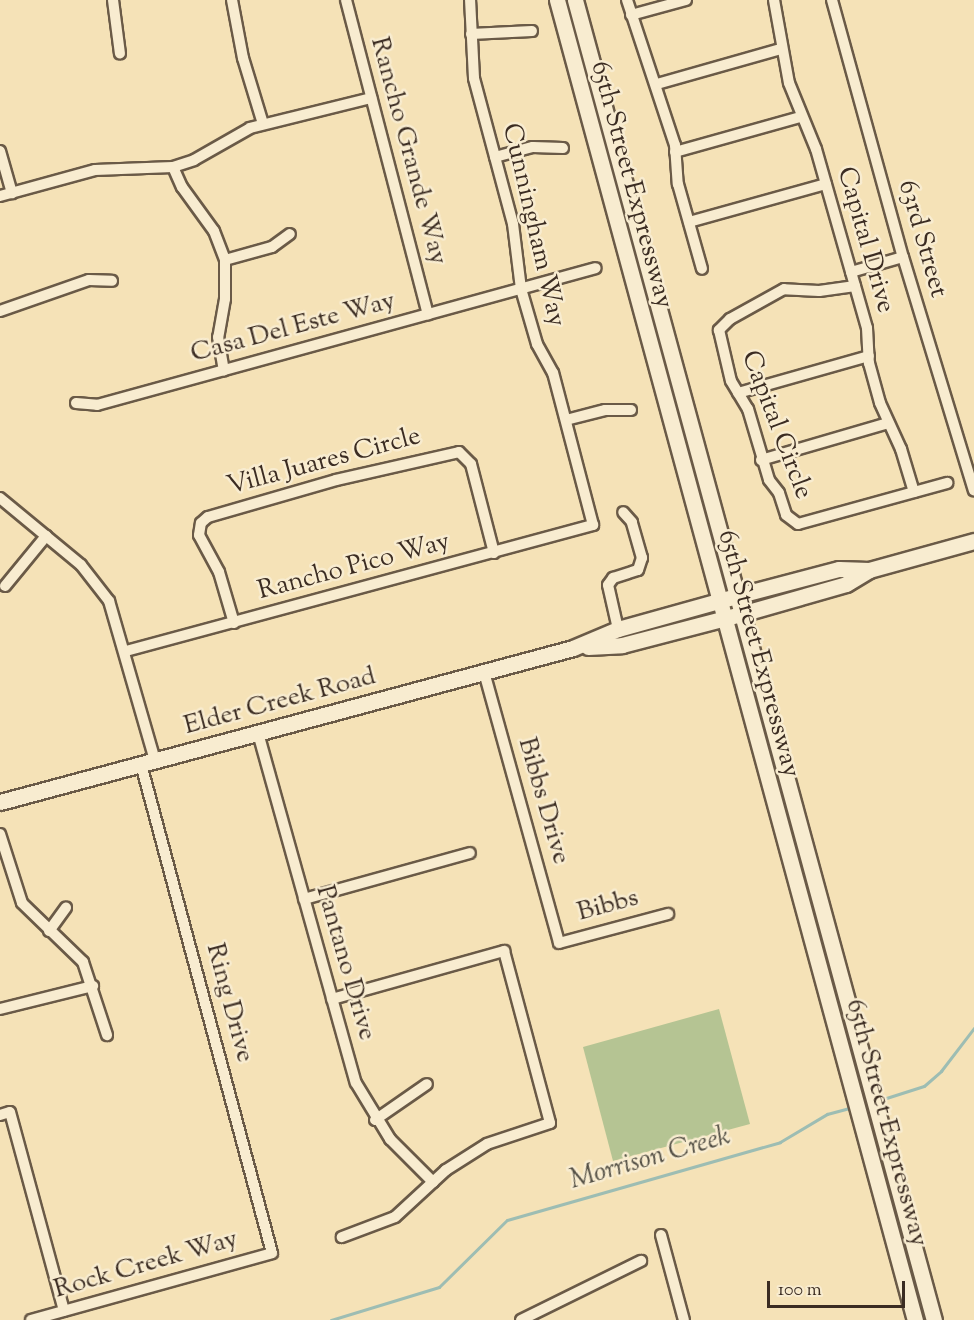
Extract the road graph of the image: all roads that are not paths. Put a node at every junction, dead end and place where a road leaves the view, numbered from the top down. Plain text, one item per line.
1 (113, 0) edge
2 (232, 0) edge
3 (346, 0) edge
4 (470, 0) edge
5 (556, 0) edge
6 (575, 0) edge
7 (627, 0) edge
8 (686, 0) edge
9 (774, 0) edge
10 (832, 0) edge
11 (631, 15) junction
12 (532, 31) dead end
13 (471, 34) junction
14 (781, 49) junction
15 (120, 54) dead end
16 (657, 84) junction
17 (371, 98) junction
18 (800, 117) junction
19 (263, 124) junction
20 (563, 148) dead end
21 (0, 152) edge
22 (675, 152) junction
23 (495, 157) junction
24 (173, 167) junction
25 (826, 184) junction
26 (12, 193) junction
27 (0, 196) edge
28 (689, 222) junction
29 (290, 234) dead end
30 (903, 257) junction
31 (225, 260) junction
32 (596, 268) dead end
33 (702, 269) dead end
34 (851, 272) junction
35 (112, 281) dead end
36 (855, 286) junction
37 (521, 289) junction
38 (0, 311) edge
39 (428, 314) junction
40 (868, 356) junction
41 (224, 370) junction
42 (738, 393) junction
43 (76, 403) dead end
44 (631, 411) dead end
45 (566, 420) junction
46 (888, 423) junction
47 (761, 460) junction
48 (947, 483) dead end
49 (974, 490) edge
50 (914, 492) junction
51 (0, 498) edge
52 (622, 512) dead end
53 (593, 525) joint
54 (46, 536) junction
55 (974, 541) edge
56 (494, 553) junction
57 (869, 570) junction
58 (5, 586) dead end
59 (736, 596) junction
60 (719, 601) junction
61 (741, 614) junction
62 (724, 618) junction
63 (234, 623) junction
64 (618, 629) junction
65 (573, 648) junction
66 (126, 651) junction
67 (484, 672) junction
68 (258, 733) junction
69 (148, 762) junction
70 (0, 802) edge
71 (0, 834) edge
72 (470, 853) dead end
73 (304, 899) junction
74 (66, 908) dead end
75 (668, 914) dead end
76 (50, 931) junction
77 (559, 943) joint
78 (93, 986) junction
79 (332, 999) junction
80 (0, 1009) edge
81 (107, 1035) dead end
82 (428, 1084) dead end
83 (5, 1114) edge
84 (375, 1120) junction
85 (433, 1182) junction
86 (661, 1235) dead end
87 (342, 1237) dead end
88 (272, 1253) joint
89 (641, 1261) dead end
90 (64, 1311) junction
91 (31, 1320) edge
92 (521, 1320) edge
93 (684, 1320) edge
94 (915, 1320) edge
95 (933, 1320) edge

1 - 15 street
2 - 19 street
3 - 17 street, Rancho Grande Way
4 - 13 street, Cunningham Way
5 - 60 main road, 65th Street Expressway
6 - 59 main road, 65th Street Expressway
7 - 11 street
8 - 11 street
9 - 14 street, Capital Drive
10 - 30 street, 63rd Street
11 - 16 street
12 - 13 street
13 - 23 street, Cunningham Way
14 - 16 street
14 - 18 street, Capital Drive
16 - 22 street
17 - 19 street
17 - 39 street, Rancho Grande Way
18 - 22 street
18 - 25 street, Capital Drive
19 - 24 street
20 - 23 street
21 - 26 street
22 - 28 street
23 - 37 street, Cunningham Way
24 - 26 street
24 - 31 street
25 - 28 street
25 - 34 street, Capital Drive
26 - 27 street
28 - 33 street
29 - 31 street
30 - 34 street
30 - 49 street, 63rd Street
31 - 41 street
32 - 37 street, Casa Del Este Way
34 - 36 street, Capital Drive
35 - 38 street
36 - 40 street, Capital Drive
36 - 42 street, Capital Circle
37 - 39 street, Casa Del Este Way
37 - 45 street, Cunningham Way
39 - 41 street, Casa Del Este Way
40 - 42 street
40 - 46 street, Capital Drive
41 - 43 street, Casa Del Este Way
42 - 47 street, Capital Circle
44 - 45 street
45 - 53 street, Cunningham Way
46 - 47 street
46 - 50 street, Capital Drive
47 - 50 street, Capital Circle
48 - 50 street, Capital Circle
51 - 54 street, Ring Drive
52 - 64 street
53 - 56 street, Rancho Pico Way
54 - 58 street
54 - 66 street, Ring Drive
55 - 57 main road, Elder Creek Road
56 - 63 street, Rancho Pico Way
56 - 63 street, Villa Juares Circle
57 - 59 main road, Elder Creek Road
57 - 61 main road, Elder Creek Road
59 - 60 main road, Elder Creek Road
59 - 61 main road, 65th Street Expressway
60 - 62 main road, 65th Street Expressway
60 - 64 main road, Elder Creek Road
61 - 62 main road, Elder Creek Road
61 - 95 main road, 65th Street Expressway
62 - 65 main road, Elder Creek Road
62 - 94 main road, 65th Street Expressway
63 - 66 street, Rancho Pico Way
64 - 65 main road, Elder Creek Road
65 - 67 main road, Elder Creek Road
66 - 69 street, Ring Drive
67 - 68 main road, Elder Creek Road
67 - 77 street, Bibbs Drive
68 - 69 main road, Elder Creek Road
68 - 73 street, Pantano Drive
69 - 70 main road, Elder Creek Road
69 - 88 street, Ring Drive
71 - 76 street
72 - 73 street
73 - 79 street, Pantano Drive
74 - 76 street
75 - 77 street, Bibbs
76 - 78 street
78 - 80 street
78 - 81 street
79 - 84 street, Pantano Drive
79 - 85 street
82 - 84 street
83 - 90 street
84 - 85 street, Pantano Drive
85 - 87 street
86 - 93 street
88 - 90 street, Rock Creek Way
89 - 92 street
90 - 91 street, Rock Creek Way

